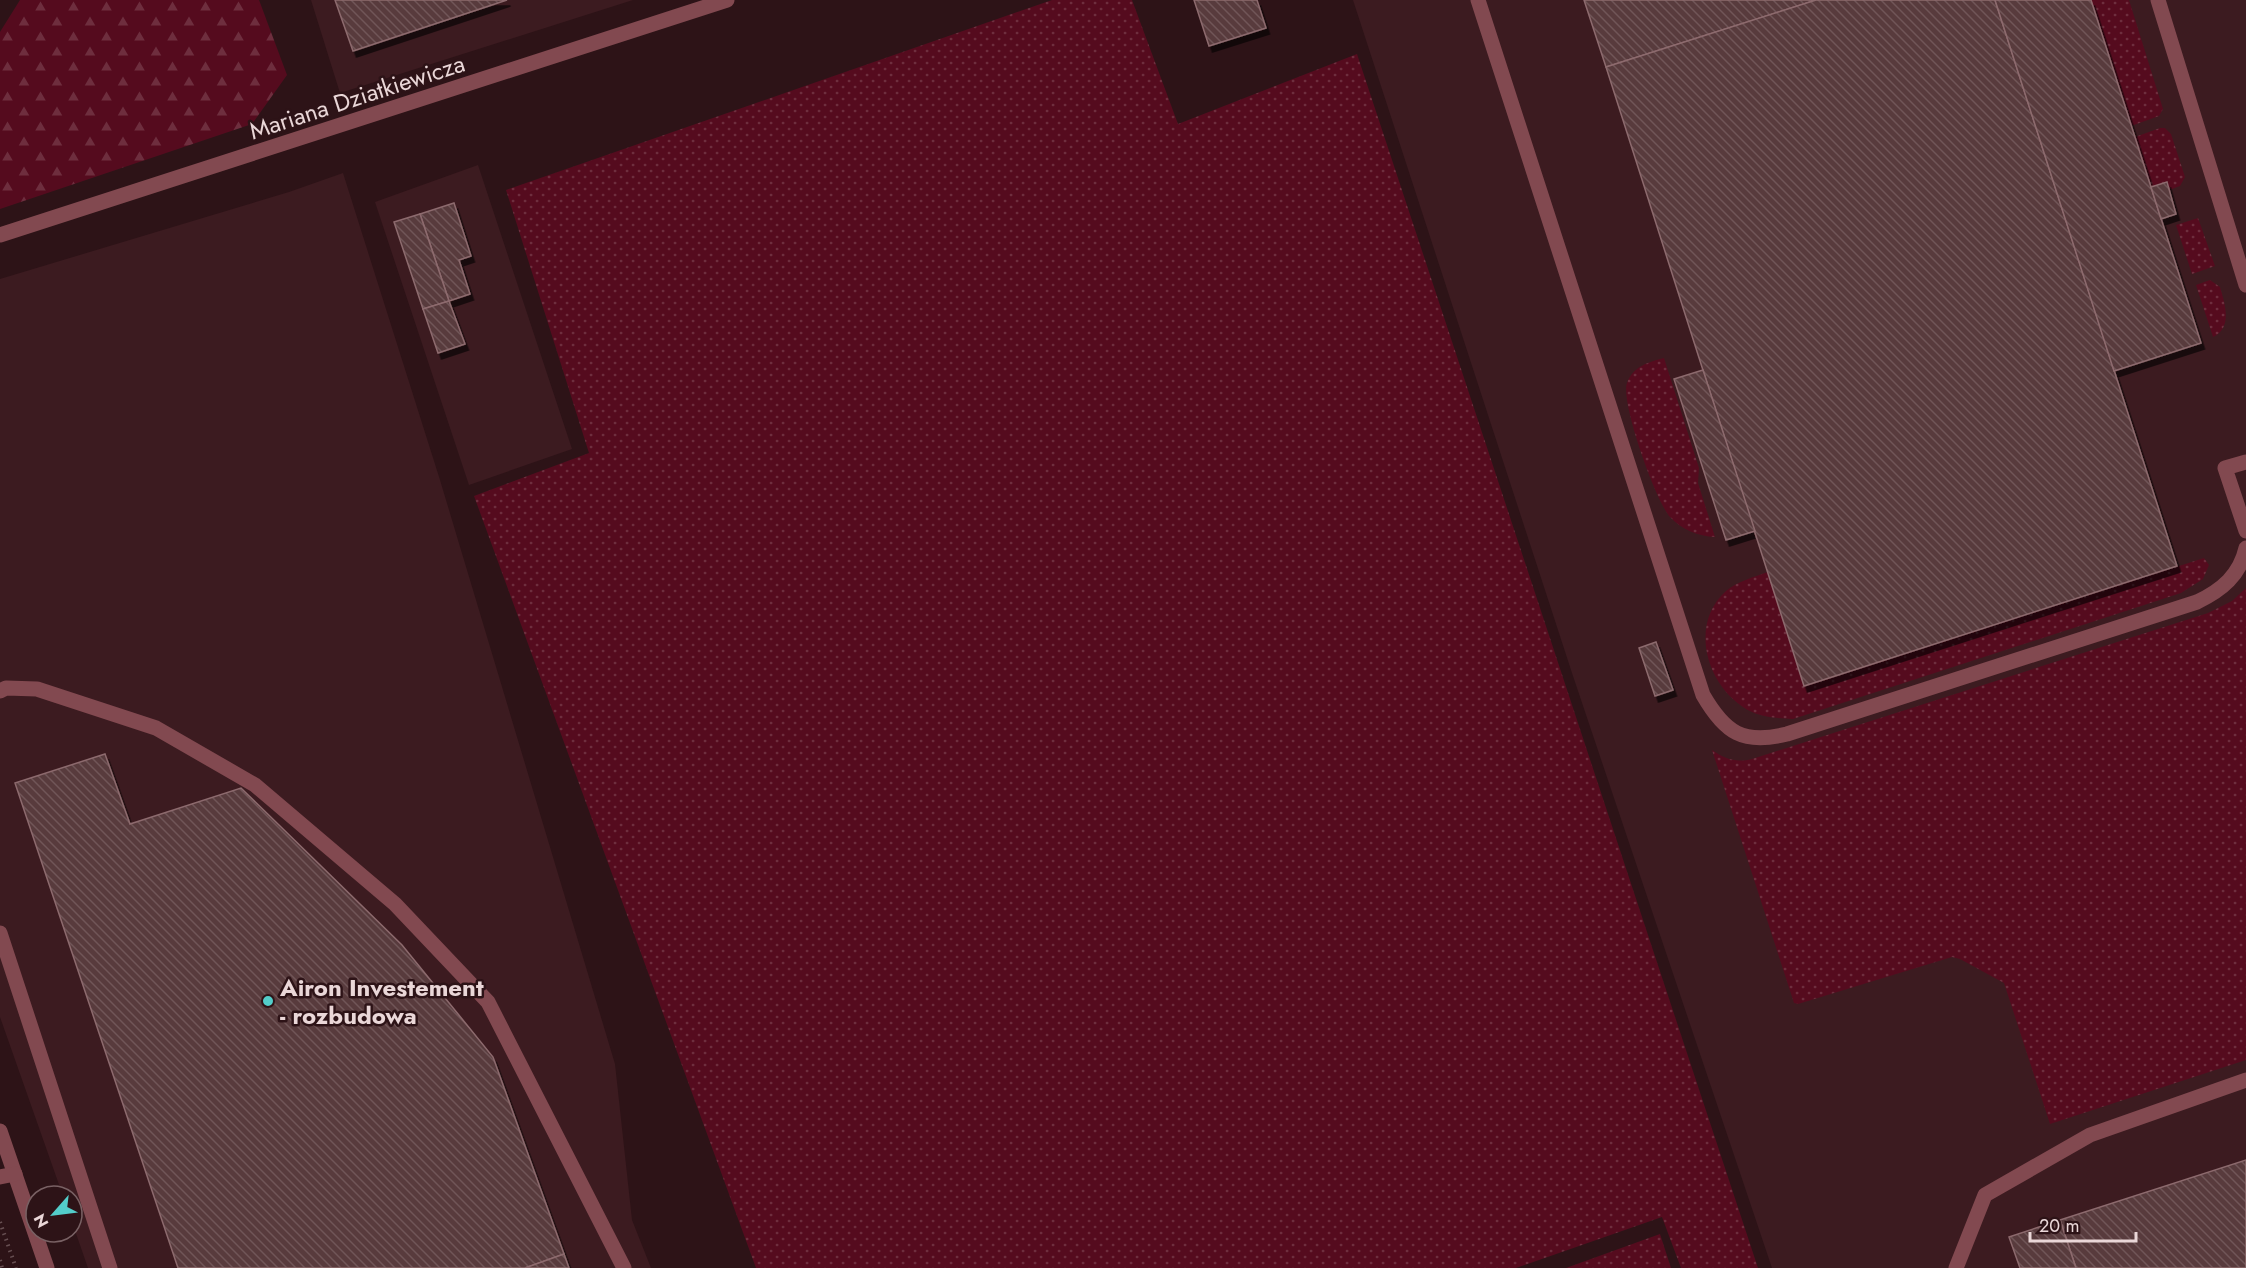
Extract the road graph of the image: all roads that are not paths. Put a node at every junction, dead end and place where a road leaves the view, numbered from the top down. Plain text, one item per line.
1 (727, 0) edge
2 (1478, 0) edge
3 (2158, 0) edge
4 (0, 234) edge
5 (2246, 285) edge
6 (2246, 462) edge
7 (2246, 531) edge
8 (2246, 548) edge
9 (0, 691) edge
10 (0, 933) edge
11 (2246, 1080) edge
12 (0, 1131) edge
13 (8, 1175) edge
14 (47, 1268) edge
15 (110, 1268) edge
16 (624, 1268) edge
17 (1956, 1268) edge

1 - 4 street, Mariana Dziatkiewicza
2 - 8 street
3 - 5 street
6 - 7 street
9 - 16 street
10 - 15 street
11 - 17 street
12 - 13 street
13 - 14 street

